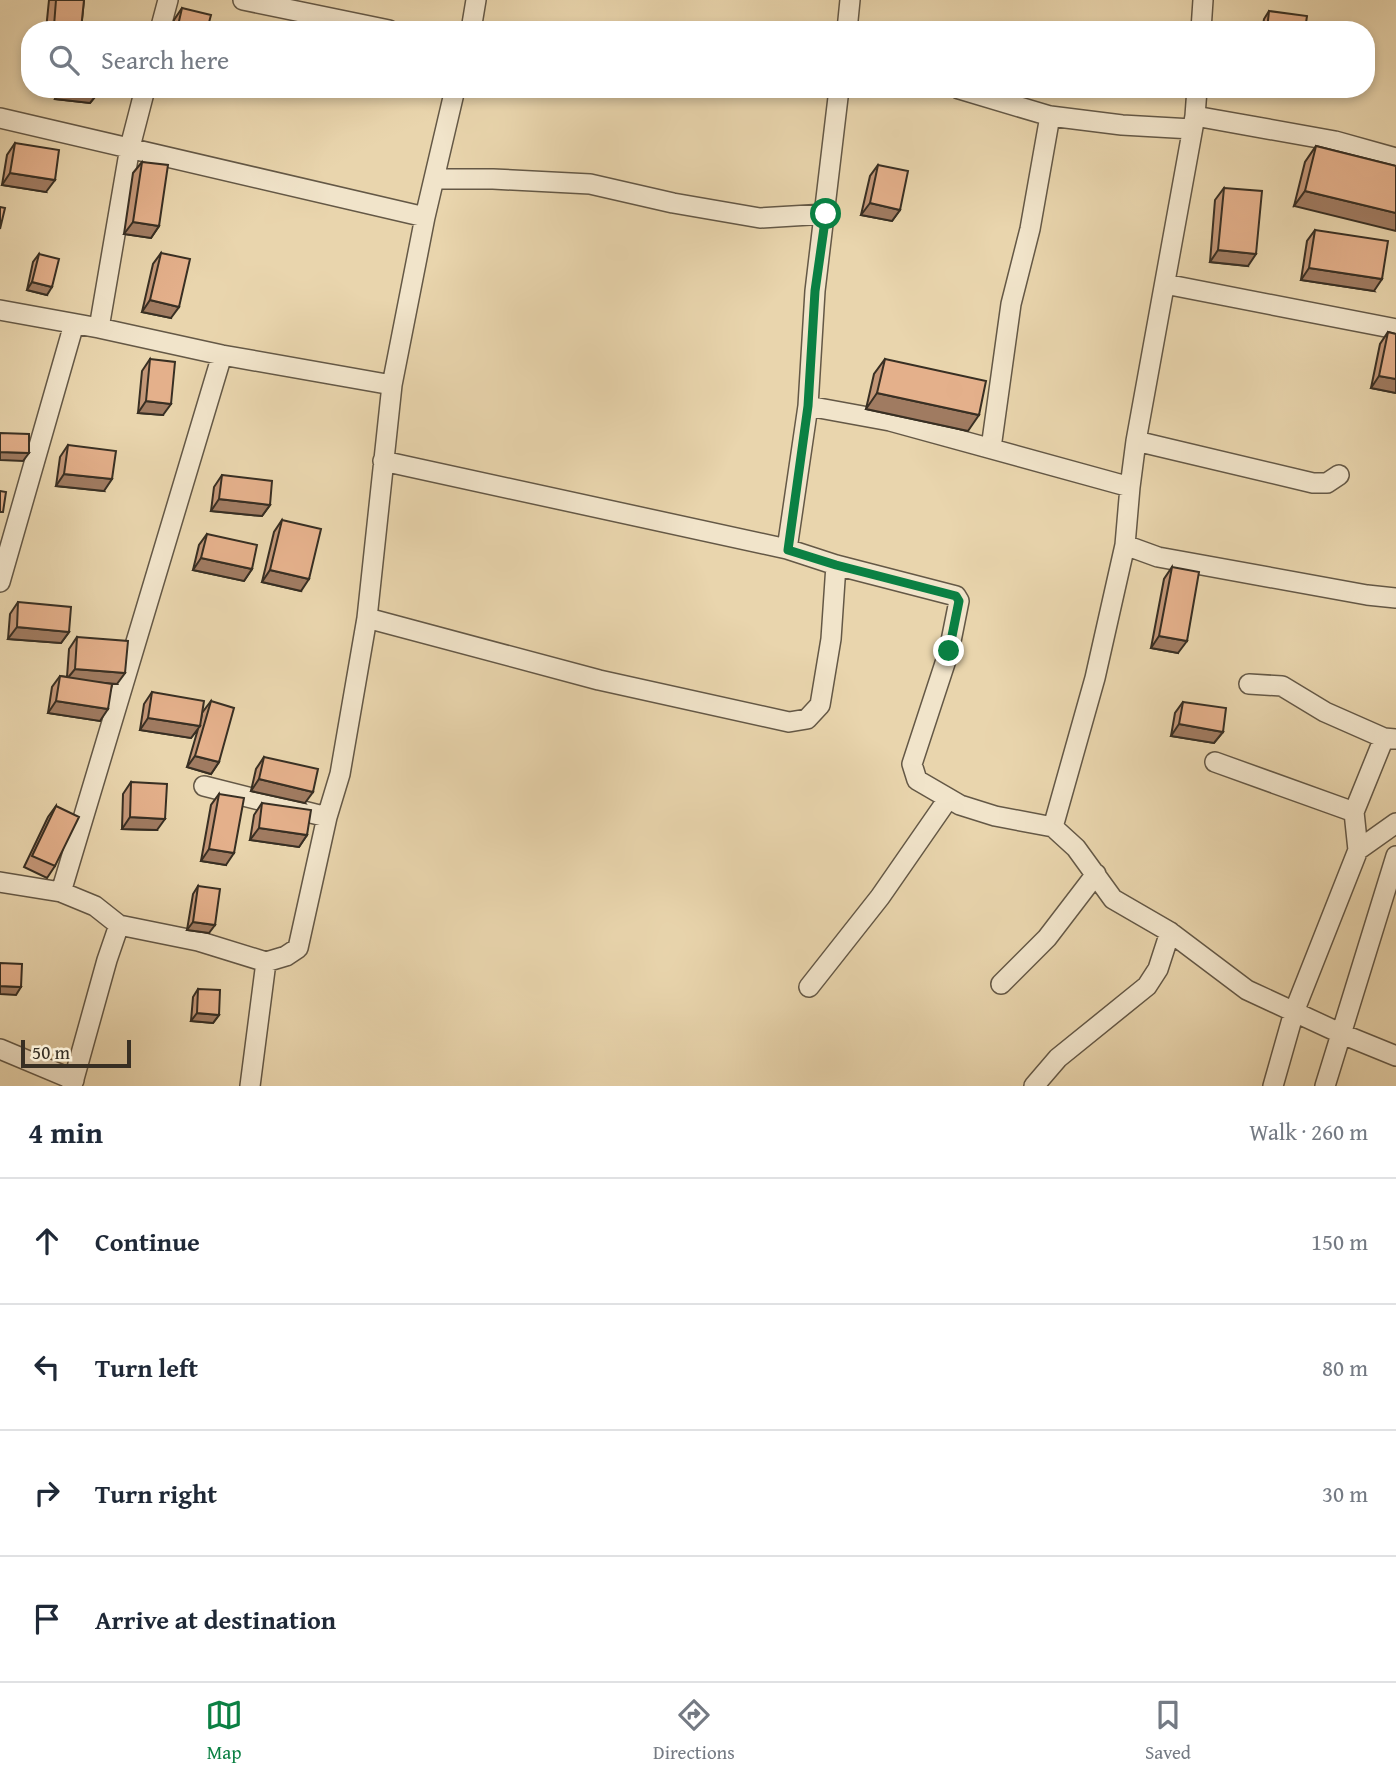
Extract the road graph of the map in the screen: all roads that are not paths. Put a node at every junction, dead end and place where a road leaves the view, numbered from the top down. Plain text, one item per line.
1 (168, 0) edge
2 (243, 0) edge
3 (345, 0) edge
4 (476, 0) edge
5 (850, 0) edge
6 (1203, 0) edge
7 (343, 20) junction
8 (162, 21) edge
9 (348, 21) edge
10 (472, 21) edge
11 (847, 21) edge
12 (1202, 21) edge
13 (143, 98) edge
14 (453, 98) edge
15 (838, 98) edge
16 (989, 98) edge
17 (1196, 98) edge
18 (1050, 116) junction
19 (0, 118) edge
20 (1194, 122) junction
21 (130, 147) junction
22 (1396, 158) edge
23 (435, 178) junction
24 (826, 214) junction
25 (425, 217) junction
26 (1165, 284) junction
27 (0, 310) edge
28 (74, 324) junction
29 (99, 328) junction
30 (1396, 329) edge
31 (222, 355) junction
32 (392, 385) junction
33 (808, 406) junction
34 (1136, 441) junction
35 (991, 448) junction
36 (383, 461) junction
37 (1339, 475) dead end
38 (1130, 487) junction
39 (1125, 545) junction
40 (788, 550) junction
41 (836, 565) junction
42 (0, 582) edge
43 (1396, 598) edge
44 (367, 618) junction
45 (1249, 684) dead end
46 (1390, 738) edge
47 (1215, 762) dead end
48 (204, 786) dead end
49 (948, 799) junction
50 (1354, 811) junction
51 (327, 817) junction
52 (1396, 824) edge
53 (1053, 827) junction
54 (1358, 850) junction
55 (1396, 856) edge
56 (1096, 874) junction
57 (0, 882) edge
58 (61, 892) junction
59 (119, 925) junction
60 (1170, 932) junction
61 (266, 962) junction
62 (1001, 984) dead end
63 (809, 987) dead end
64 (1294, 1012) junction
65 (1342, 1034) junction
66 (0, 1049) edge
67 (1396, 1056) edge
68 (73, 1083) edge
69 (250, 1086) edge
70 (1034, 1086) edge
71 (1273, 1086) edge
72 (1325, 1086) edge

1 - 8 street
2 - 7 street
3 - 7 street
4 - 10 street
5 - 11 street
6 - 12 street
7 - 9 street
13 - 21 street
14 - 23 street
15 - 24 street
16 - 18 street
17 - 20 street
18 - 20 street
18 - 35 street
19 - 21 street
20 - 22 street
20 - 26 street
21 - 25 street
21 - 29 street
23 - 24 street
23 - 25 street
24 - 33 street
25 - 32 street
26 - 30 street
26 - 34 street
27 - 28 street
28 - 29 street
28 - 42 street
29 - 31 street
31 - 32 street
31 - 58 street
32 - 36 street
33 - 35 street
33 - 40 street
34 - 37 street
34 - 38 street
35 - 38 street
36 - 40 street
36 - 44 street
38 - 39 street
39 - 43 street
39 - 53 street
40 - 41 street
41 - 44 street
41 - 49 street
44 - 51 street
45 - 46 street
46 - 50 street
47 - 50 street
48 - 51 street
49 - 53 street
49 - 63 street
50 - 54 street
51 - 61 street
52 - 54 street
53 - 56 street
54 - 64 street
55 - 65 street
56 - 60 street
56 - 62 street
57 - 58 street
58 - 59 street
59 - 61 street
59 - 68 street
60 - 64 street
60 - 70 street
61 - 69 street
64 - 65 street
64 - 71 street
65 - 67 street
65 - 72 street
66 - 68 street

